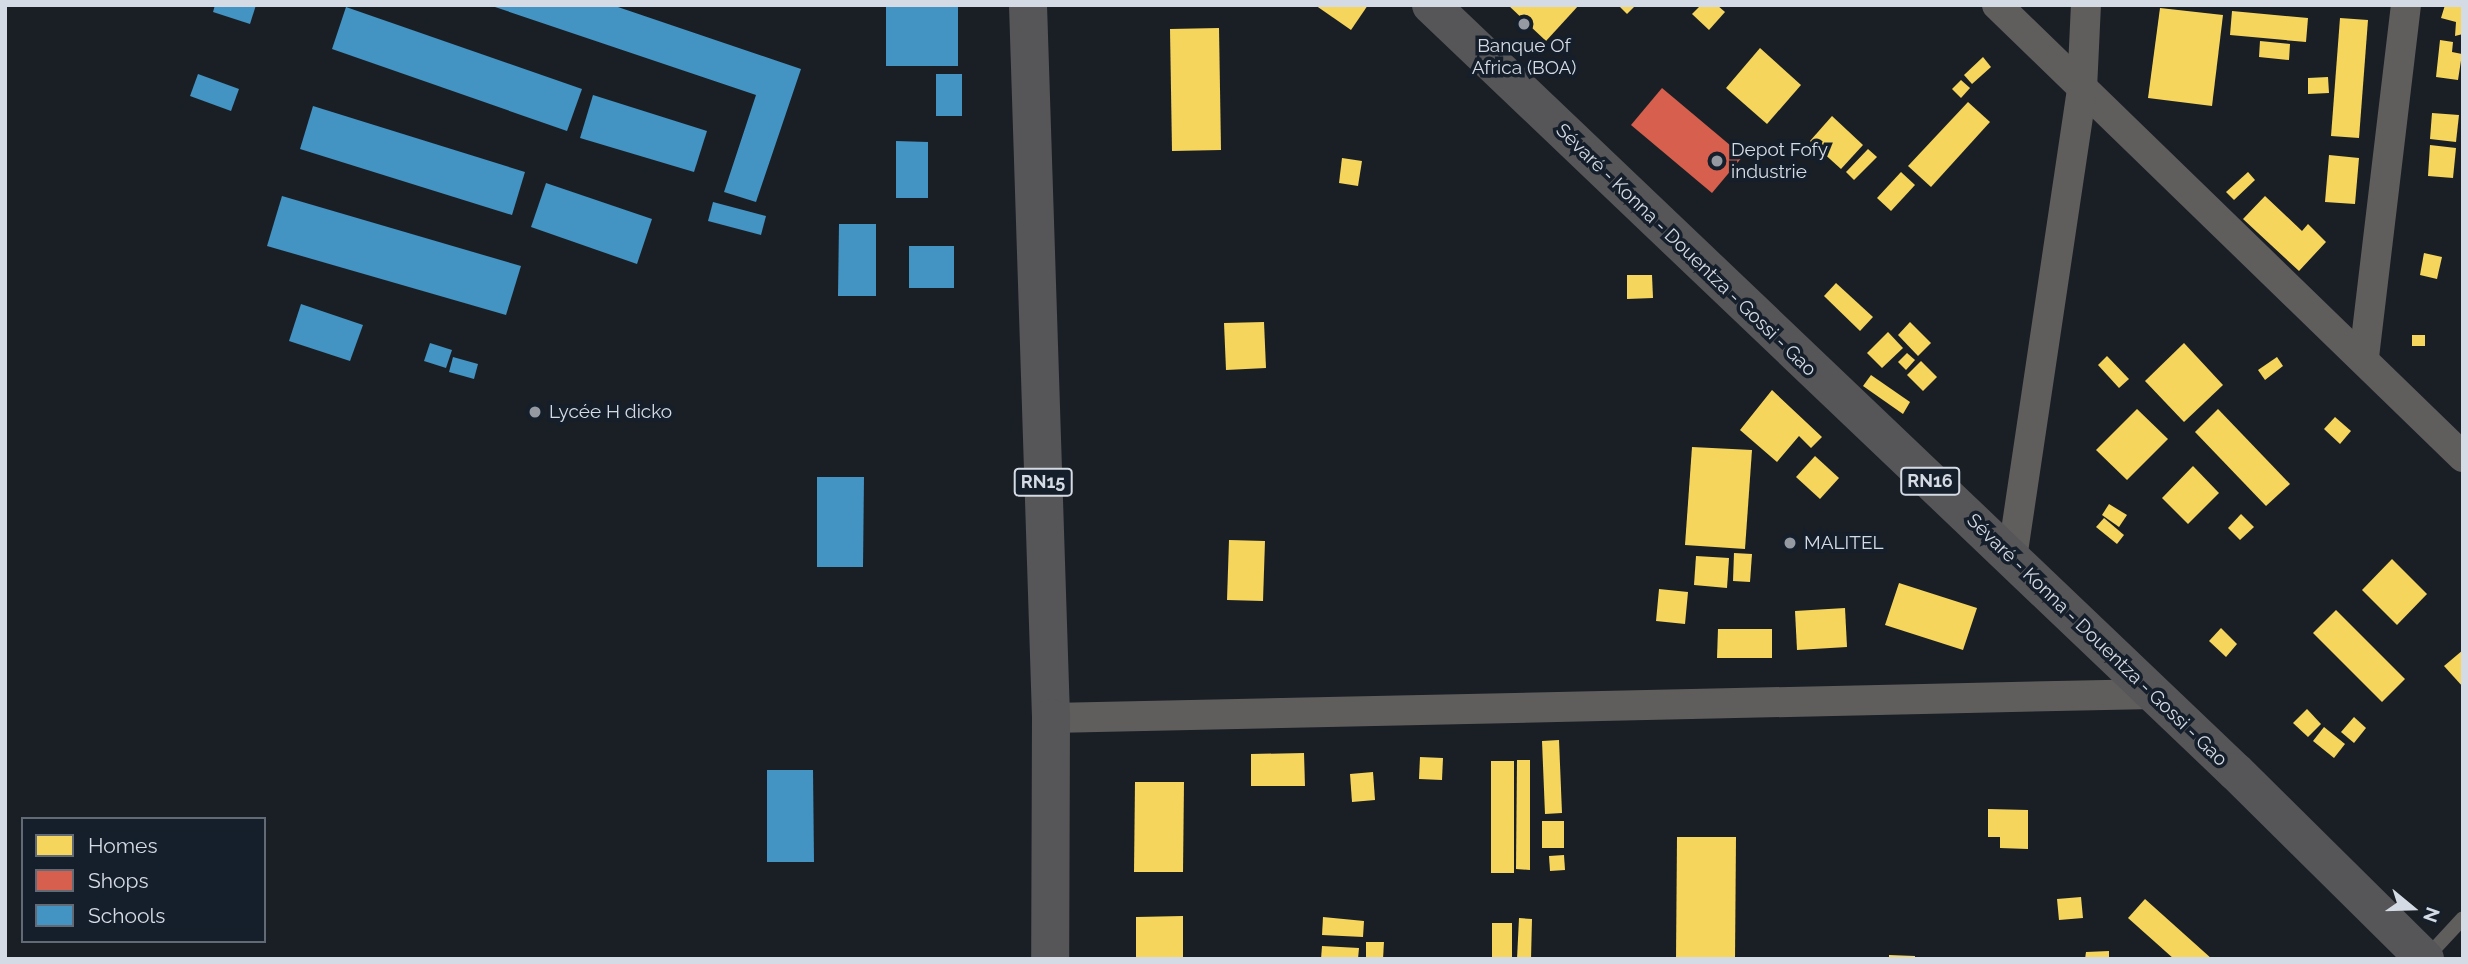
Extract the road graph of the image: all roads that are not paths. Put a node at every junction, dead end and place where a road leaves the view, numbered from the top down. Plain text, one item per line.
1 (1028, 5) edge
2 (1432, 5) edge
3 (1997, 5) edge
4 (2086, 5) edge
5 (2406, 5) edge
6 (2082, 89) junction
7 (2364, 357) junction
8 (2463, 457) edge
9 (2012, 558) junction
10 (2154, 694) junction
11 (1051, 718) junction
12 (2463, 918) edge
13 (1050, 959) edge
14 (2425, 959) edge

1 - 11 main road, RN15
2 - 9 main road, Sévaré - Konna - Douentza - Gossi - Gao / RN16
3 - 6 street
4 - 6 street
5 - 7 street
6 - 7 street
6 - 9 street
7 - 8 street
9 - 10 main road, Sévaré - Konna - Douentza - Gossi - Gao / RN16
10 - 11 street
10 - 14 main road, Sévaré - Konna - Douentza - Gossi - Gao / RN16
11 - 13 main road, RN15
12 - 14 lane

